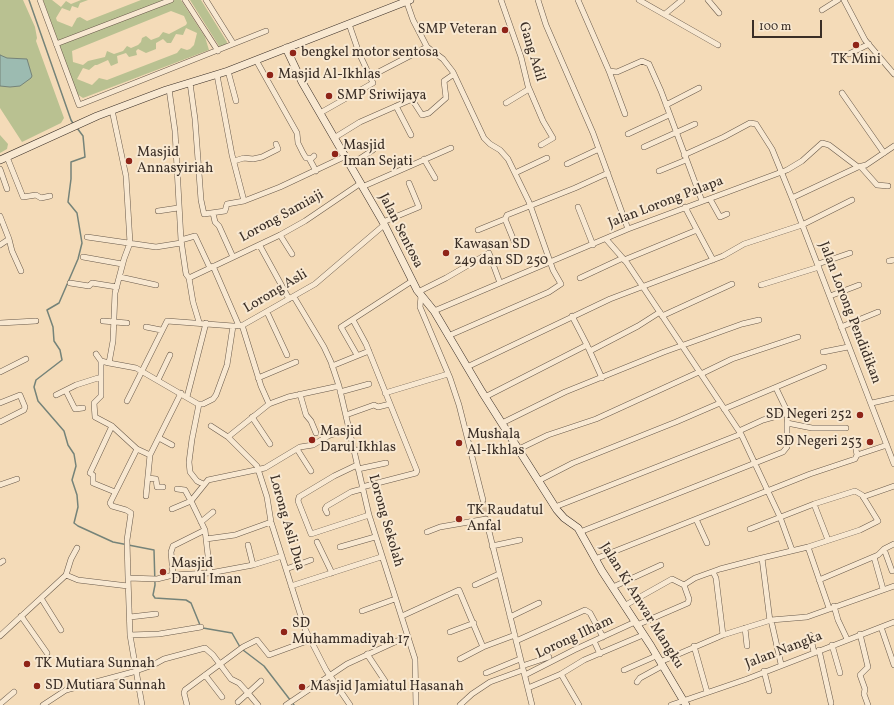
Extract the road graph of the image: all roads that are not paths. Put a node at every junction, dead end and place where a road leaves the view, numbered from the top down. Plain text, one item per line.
1 (40, 0) edge
2 (171, 0) edge
3 (185, 0) edge
4 (206, 0) edge
5 (407, 0) edge
6 (501, 0) edge
7 (538, 0) edge
8 (578, 0) edge
9 (639, 0) edge
10 (682, 0) edge
11 (708, 0) edge
12 (838, 0) edge
13 (844, 0) edge
14 (822, 10) dead end
15 (719, 13) dead end
16 (665, 14) junction
17 (349, 24) junction
18 (266, 31) dead end
19 (233, 43) junction
20 (56, 44) junction
21 (869, 44) junction
22 (718, 45) dead end
23 (427, 47) junction
24 (286, 48) junction
25 (218, 51) junction
26 (849, 54) dead end
27 (256, 60) junction
28 (228, 71) junction
29 (609, 71) junction
30 (454, 74) junction
31 (894, 74) edge
32 (217, 75) junction
33 (371, 76) junction
34 (190, 83) junction
35 (699, 88) dead end
36 (169, 89) junction
37 (529, 89) junction
38 (842, 93) dead end
39 (236, 101) dead end
40 (506, 103) dead end
41 (666, 105) junction
42 (396, 106) junction
43 (112, 110) junction
44 (320, 113) junction
45 (625, 114) dead end
46 (669, 115) junction
47 (695, 124) dead end
48 (676, 133) junction
49 (628, 134) dead end
50 (411, 135) dead end
51 (334, 138) junction
52 (276, 144) dead end
53 (541, 145) dead end
54 (894, 146) edge
55 (644, 147) dead end
56 (451, 148) dead end
57 (598, 149) junction
58 (373, 150) dead end
59 (884, 153) junction
60 (346, 156) junction
61 (685, 157) junction
62 (3, 158) edge
63 (547, 158) dead end
64 (424, 159) junction
65 (234, 161) junction
66 (567, 164) dead end
67 (350, 165) junction
68 (859, 167) junction
69 (0, 169) edge
70 (316, 171) junction
71 (660, 171) dead end
72 (781, 171) junction
73 (515, 173) junction
74 (608, 173) junction
75 (435, 178) dead end
76 (409, 183) dead end
77 (361, 185) junction
78 (888, 186) dead end
79 (7, 190) dead end
80 (50, 196) dead end
81 (792, 198) junction
82 (710, 199) junction
83 (852, 200) dead end
84 (244, 201) junction
85 (702, 201) junction
86 (530, 207) junction
87 (578, 207) dead end
88 (685, 207) junction
89 (178, 208) junction
90 (158, 210) dead end
91 (213, 213) junction
92 (727, 214) dead end
93 (0, 216) edge
94 (505, 219) junction
95 (384, 223) junction
96 (802, 225) junction
97 (628, 229) junction
98 (478, 230) dead end
99 (697, 230) junction
100 (280, 235) junction
101 (87, 237) dead end
102 (9, 239) junction
103 (606, 239) junction
104 (181, 241) junction
105 (514, 241) dead end
106 (130, 243) junction
107 (0, 244) edge
108 (593, 245) junction
109 (260, 246) junction
110 (850, 253) dead end
111 (292, 254) dead end
112 (83, 257) dead end
113 (233, 257) junction
114 (624, 259) junction
115 (713, 260) junction
116 (551, 262) junction
117 (122, 264) junction
118 (818, 265) junction
119 (211, 267) junction
120 (21, 271) dead end
121 (120, 277) junction
122 (189, 278) junction
123 (580, 278) dead end
124 (412, 281) junction
125 (500, 282) junction
126 (70, 283) dead end
127 (156, 284) dead end
128 (732, 284) dead end
129 (761, 284) dead end
130 (859, 285) dead end
131 (641, 286) junction
132 (117, 287) junction
133 (418, 293) junction
134 (830, 296) junction
135 (291, 298) junction
136 (267, 312) junction
137 (434, 312) junction
138 (878, 312) dead end
139 (661, 314) junction
140 (572, 316) junction
141 (353, 320) junction
142 (759, 320) dead end
143 (36, 321) dead end
144 (103, 321) dead end
145 (114, 322) junction
146 (199, 322) junction
147 (0, 323) edge
148 (128, 323) dead end
149 (206, 323) junction
150 (238, 326) junction
151 (146, 327) dead end
152 (841, 327) junction
153 (161, 330) junction
154 (448, 336) junction
155 (798, 337) dead end
156 (587, 344) junction
157 (682, 345) junction
158 (848, 347) junction
159 (369, 351) junction
160 (590, 351) junction
161 (823, 352) dead end
162 (96, 354) dead end
163 (170, 355) dead end
164 (287, 355) dead end
165 (357, 355) junction
166 (26, 359) dead end
167 (101, 361) junction
168 (296, 362) dead end
169 (109, 363) junction
170 (332, 366) junction
171 (466, 367) junction
172 (824, 367) dead end
173 (143, 371) junction
174 (0, 372) edge
175 (700, 373) junction
176 (448, 374) junction
177 (101, 377) junction
178 (258, 378) junction
179 (602, 378) junction
180 (158, 380) junction
181 (369, 384) dead end
182 (338, 386) junction
183 (776, 388) junction
184 (66, 390) junction
185 (340, 392) junction
186 (181, 393) junction
187 (385, 393) junction
188 (300, 394) junction
189 (56, 395) dead end
190 (187, 397) junction
191 (485, 397) junction
192 (894, 398) edge
193 (127, 401) dead end
194 (0, 403) edge
195 (720, 403) junction
196 (199, 404) junction
197 (269, 404) junction
198 (390, 404) junction
199 (872, 404) junction
200 (83, 408) dead end
201 (724, 409) junction
202 (788, 413) junction
203 (346, 416) junction
204 (252, 418) junction
205 (0, 422) edge
206 (502, 423) junction
207 (787, 423) junction
208 (112, 426) junction
209 (211, 426) dead end
210 (846, 428) dead end
211 (349, 429) junction
212 (316, 433) dead end
213 (740, 433) junction
214 (228, 437) junction
215 (159, 438) junction
216 (270, 444) dead end
217 (855, 444) dead end
218 (172, 445) dead end
219 (377, 445) dead end
220 (887, 445) junction
221 (137, 449) junction
222 (297, 449) junction
223 (519, 449) junction
224 (354, 451) junction
225 (150, 455) junction
226 (857, 455) junction
227 (893, 458) edge
228 (386, 462) dead end
229 (755, 463) junction
230 (894, 464) edge
231 (357, 467) junction
232 (258, 470) junction
233 (311, 471) dead end
234 (148, 478) junction
235 (17, 479) dead end
236 (538, 481) junction
237 (203, 484) junction
238 (0, 485) edge
239 (894, 486) edge
240 (163, 487) dead end
241 (362, 488) junction
242 (178, 489) dead end
243 (768, 491) junction
244 (115, 492) junction
245 (146, 496) dead end
246 (863, 497) junction
247 (483, 500) tunnel mouth
248 (191, 501) junction
249 (814, 504) junction
250 (555, 507) junction
251 (172, 509) dead end
252 (213, 512) dead end
253 (327, 513) dead end
254 (369, 515) junction
255 (780, 517) junction
256 (696, 519) junction
257 (201, 522) junction
258 (272, 522) junction
259 (750, 529) dead end
260 (204, 530) junction
261 (427, 532) dead end
262 (580, 532) junction
263 (375, 537) junction
264 (206, 539) junction
265 (520, 540) dead end
266 (828, 540) junction
267 (317, 542) dead end
268 (707, 543) dead end
269 (894, 544) edge
270 (248, 545) dead end
271 (492, 546) junction
272 (340, 547) dead end
273 (808, 547) junction
274 (77, 548) dead end
275 (884, 549) junction
276 (792, 550) junction
277 (282, 556) junction
278 (381, 556) junction
279 (874, 557) junction
280 (762, 558) junction
281 (596, 559) junction
282 (311, 560) dead end
283 (252, 565) junction
284 (661, 565) dead end
285 (286, 569) junction
286 (892, 571) dead end
287 (713, 572) junction
288 (210, 573) junction
289 (332, 573) junction
290 (499, 574) junction
291 (67, 575) junction
292 (173, 575) junction
293 (128, 578) junction
294 (819, 580) junction
295 (475, 585) dead end
296 (684, 585) junction
297 (128, 586) junction
298 (292, 586) junction
299 (894, 586) edge
300 (612, 587) junction
301 (883, 589) junction
302 (41, 598) junction
303 (394, 598) junction
304 (540, 603) dead end
305 (624, 606) junction
306 (831, 607) junction
307 (362, 611) dead end
308 (156, 614) dead end
309 (21, 616) junction
310 (402, 616) junction
311 (130, 617) junction
312 (510, 617) junction
313 (770, 620) junction
314 (894, 622) edge
315 (474, 623) junction
316 (636, 624) junction
317 (201, 627) dead end
318 (881, 627) junction
319 (746, 628) junction
320 (61, 630) dead end
321 (450, 632) dead end
322 (860, 634) junction
323 (130, 635) junction
324 (643, 635) junction
325 (724, 635) junction
326 (810, 635) dead end
327 (0, 636) edge
328 (408, 636) junction
329 (603, 637) junction
330 (515, 638) junction
331 (847, 639) junction
332 (310, 640) junction
333 (594, 641) junction
334 (832, 645) junction
335 (483, 646) junction
336 (694, 646) junction
337 (747, 646) dead end
338 (816, 651) junction
339 (47, 653) dead end
340 (367, 654) junction
341 (600, 654) junction
342 (549, 657) dead end
343 (460, 659) dead end
344 (520, 659) junction
345 (659, 661) junction
346 (781, 664) junction
347 (220, 665) junction
348 (894, 665) edge
349 (624, 670) dead end
350 (136, 671) junction
351 (523, 671) junction
352 (764, 671) junction
353 (486, 673) dead end
354 (840, 673) dead end
355 (561, 674) junction
356 (329, 675) junction
357 (205, 676) junction
358 (262, 681) dead end
359 (385, 681) dead end
360 (637, 682) dead end
361 (528, 688) junction
362 (769, 691) dead end
363 (14, 692) dead end
364 (707, 692) junction
365 (248, 693) junction
366 (222, 697) dead end
367 (238, 702) dead end
368 (290, 702) edge
369 (684, 703) edge
370 (831, 703) dead end
371 (0, 704) edge
372 (43, 705) edge
373 (142, 705) edge
374 (187, 705) edge
375 (258, 705) edge
376 (350, 705) edge
377 (416, 705) edge
378 (460, 705) edge
379 (532, 705) edge
380 (579, 705) edge
381 (671, 705) edge
382 (868, 705) edge

1 - 20 street
2 - 20 street
3 - 25 street
4 - 19 street
5 - 17 street
5 - 23 street
6 - 37 street, Gang Adil
7 - 57 street
8 - 29 street
9 - 16 street
10 - 16 street
11 - 15 street
12 - 14 street
13 - 21 street
16 - 22 street
17 - 24 street
17 - 33 street
18 - 19 street
19 - 25 street
20 - 25 street
21 - 26 street
21 - 31 street
23 - 30 street
23 - 33 street
24 - 27 street
24 - 44 street, Jalan Sentosa
27 - 28 street
27 - 70 street
28 - 32 street
28 - 39 street
29 - 41 street
29 - 45 street
30 - 42 street
30 - 73 street
32 - 34 street
32 - 65 street
33 - 44 street
34 - 36 street
34 - 91 street
35 - 41 street
36 - 43 street
36 - 89 street
37 - 40 street
37 - 53 street, Gang Adil
38 - 59 street
41 - 46 street
42 - 50 street
42 - 51 street
43 - 62 street
43 - 106 street
44 - 51 street, Jalan Sentosa
46 - 48 street
46 - 49 street
47 - 48 street
48 - 55 street
48 - 61 street
51 - 60 street, Jalan Sentosa
52 - 65 street
54 - 59 street
56 - 64 street, Lorong Samiaji
57 - 66 street
57 - 74 street
58 - 67 street
59 - 68 street
60 - 67 street, Jalan Sentosa
60 - 70 street
61 - 71 street
61 - 72 street, Jalan Lorong Pendidikan
61 - 85 street
62 - 80 street
63 - 73 street
64 - 75 street
64 - 77 street, Lorong Samiaji
65 - 84 street
67 - 77 street, Jalan Sentosa
68 - 72 street, Jalan Lorong Palapa
68 - 78 street
68 - 81 street
69 - 79 street
70 - 84 street
72 - 81 street, Jalan Lorong Pendidikan
72 - 82 street, Jalan Lorong Palapa
73 - 86 street
74 - 86 street
74 - 97 street
76 - 95 street, Lorong Asli
77 - 95 street, Jalan Sentosa
77 - 100 street, Lorong Samiaji
81 - 96 street, Jalan Lorong Pendidikan
82 - 85 street, Jalan Lorong Palapa
82 - 92 street
83 - 96 street
84 - 91 street
85 - 88 street, Jalan Lorong Palapa
86 - 94 street
86 - 116 street
87 - 108 street
88 - 97 street, Jalan Lorong Palapa
88 - 99 street
89 - 90 street
89 - 104 street
91 - 113 street
93 - 102 street
94 - 98 street
94 - 105 street
95 - 124 street, Jalan Sentosa
95 - 135 street, Lorong Asli
96 - 115 street
96 - 118 street, Jalan Lorong Pendidikan
97 - 103 street, Jalan Lorong Palapa
99 - 114 street
99 - 115 street
100 - 109 street, Lorong Samiaji
100 - 111 street
101 - 106 street
102 - 107 street
102 - 120 street
103 - 108 street, Jalan Lorong Palapa
103 - 114 street
104 - 106 street
104 - 119 street
104 - 122 street
106 - 117 street
108 - 116 street, Jalan Lorong Palapa
109 - 113 street, Lorong Samiaji
109 - 135 street, Lorong Sekolah
110 - 118 street
112 - 117 street
113 - 119 street, Lorong Samiaji
114 - 123 street
114 - 131 street
115 - 131 street
116 - 125 street, Jalan Lorong Palapa
116 - 154 street
117 - 121 street
118 - 129 street
118 - 134 street, Jalan Lorong Pendidikan
119 - 122 street, Lorong Samiaji
119 - 150 street
121 - 127 street
121 - 132 street
122 - 146 street
124 - 133 street, Jalan Sentosa
124 - 141 street
125 - 133 street
125 - 137 street, Jalan Lorong Palapa
126 - 132 street
128 - 139 street
130 - 134 street
131 - 139 street
131 - 140 street
132 - 145 street
133 - 137 street, Jalan Sentosa
133 - 176 street
134 - 152 street, Jalan Lorong Pendidikan
135 - 136 street, Lorong Asli
135 - 170 street, Lorong Sekolah
136 - 150 street, Lorong Asli
136 - 164 street
137 - 154 street, Jalan Sentosa
138 - 152 street
139 - 157 street
139 - 160 street
140 - 156 street
140 - 171 street
141 - 159 street
141 - 165 street
142 - 157 street
143 - 147 street
144 - 145 street
145 - 148 street
145 - 169 street
146 - 149 street, Lorong Asli
146 - 153 street, Lorong Asli
149 - 150 street, Lorong Asli
149 - 190 street
150 - 178 street
150 - 196 street
151 - 153 street
152 - 158 street, Jalan Lorong Pendidikan
153 - 173 street
154 - 171 street, Jalan Sentosa
155 - 175 street
156 - 160 street
156 - 191 street
157 - 175 street
157 - 179 street
158 - 161 street
158 - 199 street, Jalan Lorong Pendidikan
159 - 165 street
159 - 187 street
160 - 179 street
162 - 167 street
163 - 180 street
165 - 170 street
166 - 174 street
167 - 169 street
167 - 177 street
168 - 178 street
169 - 173 street
170 - 182 street, Lorong Sekolah
171 - 191 street, Jalan Sentosa
172 - 183 street
173 - 180 street
173 - 193 street
175 - 195 street
175 - 223 street
176 - 187 street
176 - 247 street
177 - 184 street
177 - 208 street
178 - 197 street
179 - 206 street
180 - 186 street
181 - 185 street
182 - 185 street, Lorong Sekolah
182 - 188 street
183 - 201 street
183 - 202 street
184 - 189 street
184 - 200 street
185 - 203 street, Lorong Sekolah
186 - 190 street
186 - 215 street
187 - 198 street
188 - 197 street
188 - 212 street
190 - 196 street
191 - 206 street, Jalan Ki Anwar Mangku
192 - 199 street
194 - 205 street
195 - 201 street
195 - 236 street
196 - 237 street
197 - 204 street
198 - 203 street
198 - 241 street
199 - 220 street, Jalan Lorong Pendidikan
201 - 213 street
202 - 207 street
202 - 213 street
203 - 211 street, Lorong Sekolah
204 - 214 street
204 - 216 street
206 - 223 street, Jalan Ki Anwar Mangku
207 - 210 street
207 - 229 street
208 - 221 street
208 - 244 street
209 - 214 street, Lorong Asli Dua
211 - 222 street
211 - 224 street, Lorong Sekolah
213 - 229 street
213 - 250 street
214 - 232 street, Lorong Asli Dua
215 - 218 street
215 - 225 street
217 - 226 street
219 - 224 street
220 - 226 street
220 - 227 street, Jalan Lorong Pendidikan
221 - 225 street
221 - 244 street
222 - 232 street
222 - 233 street
223 - 236 street, Jalan Ki Anwar Mangku
224 - 231 street, Lorong Sekolah
225 - 234 street
226 - 243 street
227 - 230 street, Jalan Lorong Pendidikan
228 - 231 street
229 - 243 street
229 - 262 street
231 - 241 street, Lorong Sekolah
231 - 254 street
232 - 237 street
232 - 258 street, Lorong Asli Dua
234 - 240 street
234 - 245 street
235 - 238 street
236 - 250 street, Jalan Ki Anwar Mangku
237 - 248 street
239 - 246 street
241 - 253 street
241 - 254 street, Lorong Sekolah
242 - 248 street
243 - 255 street
243 - 256 street
244 - 293 street
246 - 249 street
246 - 266 street
248 - 251 street
248 - 257 street
249 - 255 street
249 - 266 street
250 - 262 street, Jalan Ki Anwar Mangku
252 - 257 street
254 - 263 street, Lorong Sekolah
255 - 259 street
255 - 276 street
256 - 268 street
256 - 281 street
257 - 260 street
258 - 264 street
258 - 277 street, Lorong Asli Dua
260 - 264 street
260 - 292 street
261 - 271 street
262 - 281 street, Jalan Ki Anwar Mangku
263 - 272 street
263 - 278 street, Lorong Sekolah
264 - 288 street
265 - 271 street
266 - 273 street
267 - 289 street
269 - 275 street
270 - 283 street
271 - 290 street
273 - 276 street
273 - 294 street
274 - 291 street
275 - 279 street
275 - 286 street
276 - 280 street
277 - 283 street
277 - 285 street, Lorong Asli Dua
278 - 289 street
278 - 303 street, Lorong Sekolah
279 - 294 street
279 - 301 street
280 - 287 street
280 - 313 street
281 - 300 street, Jalan Ki Anwar Mangku
282 - 285 street
283 - 288 street
284 - 300 street
285 - 298 street, Lorong Asli Dua
287 - 296 street
287 - 325 street
288 - 292 street
289 - 298 street
290 - 295 street
290 - 312 street
291 - 297 street
291 - 302 street
292 - 293 street
293 - 297 street
294 - 306 street
296 - 305 street
296 - 316 street, Lorong Ilham
297 - 311 street
298 - 332 street, Lorong Asli Dua
299 - 301 street
300 - 305 street, Jalan Ki Anwar Mangku
301 - 306 street
302 - 309 street
302 - 320 street
303 - 307 street
303 - 310 street, Lorong Sekolah
304 - 312 street
305 - 316 street, Jalan Ki Anwar Mangku
306 - 313 street
306 - 331 street
308 - 311 street
309 - 327 street
309 - 339 street
310 - 315 street
310 - 328 street, Lorong Sekolah
311 - 323 street
312 - 330 street
313 - 319 street
313 - 346 street
314 - 318 street, Jalan Nangka
315 - 321 street
315 - 335 street
316 - 324 street, Jalan Ki Anwar Mangku
316 - 329 street, Lorong Ilham
317 - 323 street
318 - 322 street, Jalan Nangka
318 - 348 street
319 - 325 street
319 - 337 street
322 - 331 street, Jalan Nangka
322 - 382 street
323 - 350 street
324 - 341 street
324 - 345 street, Jalan Ki Anwar Mangku
325 - 336 street
326 - 338 street
328 - 340 street
328 - 377 street
329 - 330 street
329 - 333 street, Lorong Ilham
330 - 335 street
330 - 344 street
331 - 334 street, Jalan Nangka
332 - 347 street
332 - 356 street, Lorong Asli Dua
333 - 341 street
333 - 351 street, Lorong Ilham
334 - 338 street, Jalan Nangka
334 - 354 street
335 - 343 street
336 - 345 street
336 - 364 street
338 - 346 street, Jalan Nangka
338 - 370 street
340 - 356 street
340 - 359 street
341 - 355 street
342 - 351 street
344 - 351 street
344 - 353 street
345 - 349 street
345 - 360 street
345 - 369 street, Jalan Ki Anwar Mangku
346 - 352 street, Jalan Nangka
347 - 350 street
347 - 357 street
347 - 365 street
350 - 372 street
350 - 373 street
351 - 361 street
351 - 378 street
352 - 362 street
352 - 364 street, Jalan Nangka
355 - 361 street
355 - 380 street
356 - 368 street
356 - 376 street, Lorong Asli Dua
357 - 366 street
357 - 374 street
358 - 365 street
361 - 379 street
363 - 371 street
364 - 369 street, Jalan Nangka
365 - 367 street
365 - 375 street
369 - 381 street, Jalan Nangka

